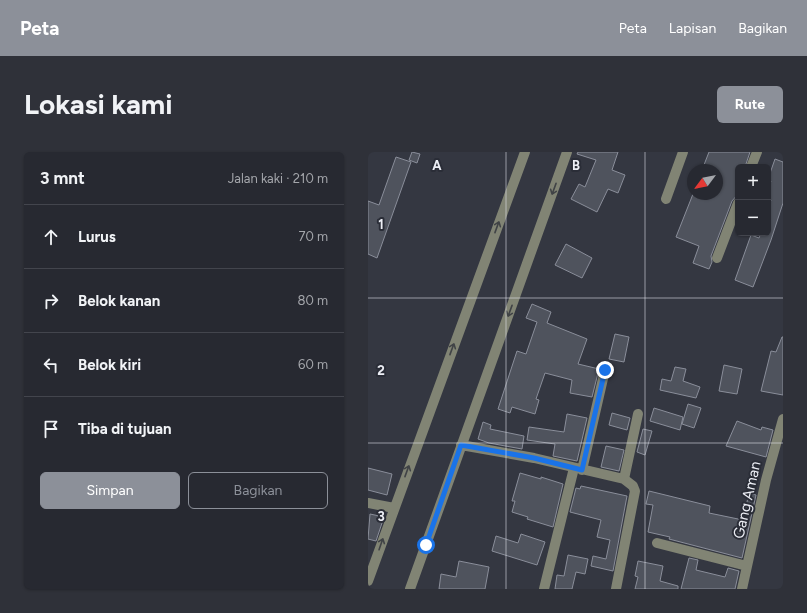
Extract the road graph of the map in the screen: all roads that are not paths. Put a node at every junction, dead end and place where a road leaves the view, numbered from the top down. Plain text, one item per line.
1 (525, 152) edge
2 (567, 152) edge
3 (683, 152) edge
4 (757, 152) edge
5 (753, 164) edge
6 (666, 199) dead end
7 (735, 211) edge
8 (717, 258) dead end
9 (605, 370) dead end
10 (638, 414) dead end
11 (783, 419) edge
12 (461, 445) junction
13 (578, 469) junction
14 (624, 479) junction
15 (368, 503) edge
16 (394, 508) junction
17 (657, 543) dead end
18 (747, 566) junction
19 (368, 581) edge
20 (410, 589) edge
21 (544, 589) edge
22 (616, 589) edge
23 (742, 589) edge

16 -> 1 street
2 -> 12 street
3 - 6 street
4 - 5 street
7 - 8 street
9 - 13 street
10 - 14 street
11 - 18 street, Gang Aman
12 - 13 street
12 - 20 street
13 - 14 street
13 - 21 street
14 - 22 street
15 - 16 street
19 -> 16 street
17 - 18 street
18 - 23 street, Gang Aman

